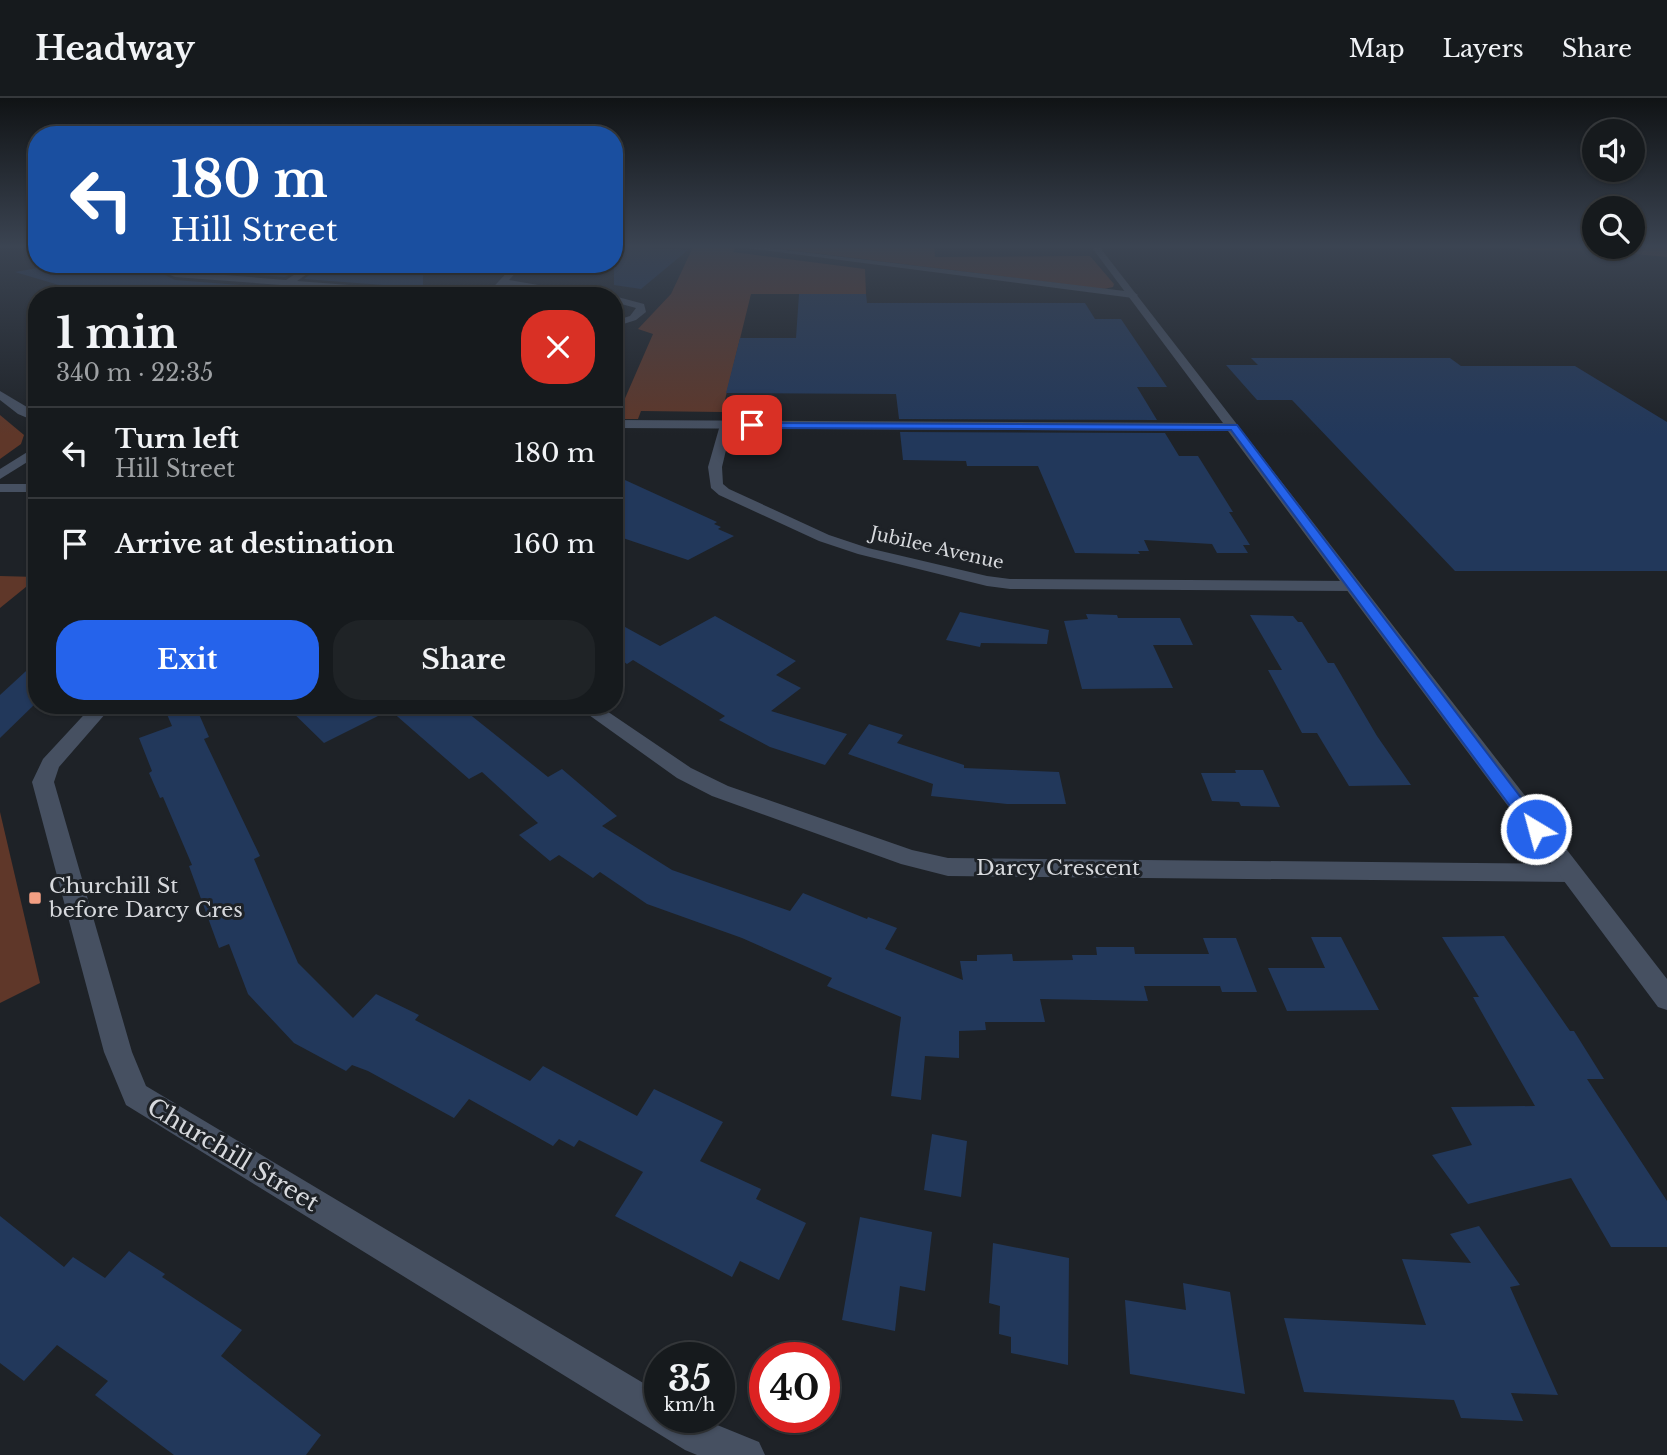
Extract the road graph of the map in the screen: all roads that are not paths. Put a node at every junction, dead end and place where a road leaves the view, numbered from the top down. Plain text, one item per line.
1 (641, 308) edge
2 (1143, 308) edge
3 (623, 321) edge
4 (0, 394) edge
5 (28, 414) edge
6 (623, 424) edge
7 (726, 425) junction
8 (1233, 427) junction
9 (28, 456) edge
10 (0, 475) edge
11 (0, 488) edge
12 (28, 488) edge
13 (1353, 586) junction
14 (96, 714) edge
15 (597, 714) edge
16 (1570, 873) junction
17 (1667, 999) edge
18 (644, 1403) edge
19 (691, 1433) edge
20 (746, 1455) edge

1 - 3 street
2 - 8 street
4 - 5 street
6 - 7 street
7 - 8 street
7 - 13 street, Jubilee Avenue
8 - 13 street
9 - 10 street
11 - 12 street
13 - 16 street
14 - 18 street, Churchill Street
15 - 16 street, Darcy Crescent
16 - 17 street
19 - 20 street

